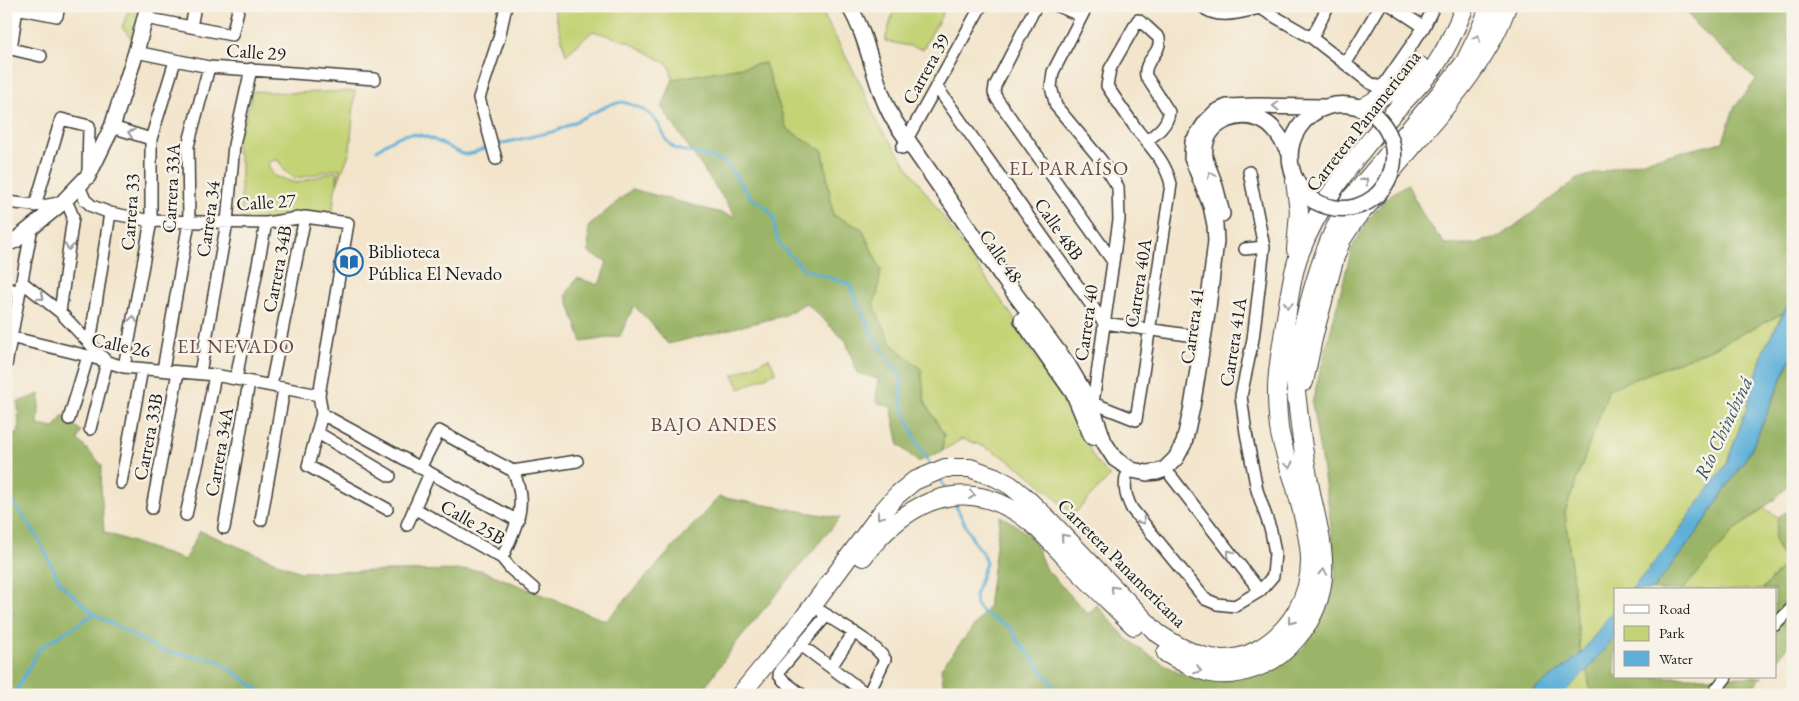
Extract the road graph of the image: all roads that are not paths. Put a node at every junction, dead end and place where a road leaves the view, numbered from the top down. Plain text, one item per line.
1 (195, 6) edge
2 (239, 6) edge
3 (506, 6) edge
4 (837, 6) edge
5 (849, 6) edge
6 (981, 6) edge
7 (1036, 6) edge
8 (1058, 6) edge
9 (1328, 6) edge
10 (1380, 6) edge
11 (1392, 6) edge
12 (1434, 6) edge
13 (1453, 6) edge
14 (1465, 6) edge
15 (1490, 6) edge
16 (1507, 6) edge
17 (11, 7) edge
18 (1261, 7) edge
19 (1207, 8) edge
20 (58, 11) edge
21 (1084, 11) edge
22 (147, 12) edge
23 (191, 27) junction
24 (1424, 27) junction
25 (1312, 38) junction
26 (136, 52) junction
27 (41, 56) dead end
28 (176, 61) junction
29 (1346, 63) junction
30 (209, 66) junction
31 (251, 69) junction
32 (376, 79) dead end
33 (936, 86) junction
34 (1324, 107) junction
35 (1366, 110) junction
36 (112, 126) junction
37 (151, 139) junction
38 (1146, 141) junction
39 (905, 143) junction
40 (1290, 153) junction
41 (496, 158) dead end
42 (1386, 167) junction
43 (1249, 172) dead end
44 (84, 181) junction
45 (1295, 181) junction
46 (1375, 197) junction
47 (6, 202) edge
48 (63, 202) junction
49 (35, 206) junction
50 (110, 213) junction
51 (305, 217) junction
52 (151, 221) junction
53 (189, 222) junction
54 (228, 222) junction
55 (266, 223) junction
56 (32, 227) junction
57 (11, 242) edge
58 (1264, 247) junction
59 (1245, 249) dead end
60 (26, 254) junction
61 (1112, 260) junction
62 (1292, 283) junction
63 (21, 287) junction
64 (6, 288) edge
65 (60, 312) junction
66 (1104, 323) junction
67 (1149, 329) junction
68 (1188, 335) dead end
69 (9, 337) edge
70 (90, 343) junction
71 (88, 356) junction
72 (107, 362) junction
73 (6, 365) edge
74 (124, 367) junction
75 (142, 369) junction
76 (163, 370) junction
77 (178, 372) junction
78 (200, 373) junction
79 (215, 375) junction
80 (236, 379) junction
81 (250, 382) junction
82 (271, 386) junction
83 (284, 389) junction
84 (319, 395) junction
85 (1088, 405) junction
86 (322, 414) junction
87 (69, 419) dead end
88 (1299, 420) junction
89 (90, 429) dead end
90 (318, 433) junction
91 (577, 461) dead end
92 (425, 470) junction
93 (1171, 470) junction
94 (513, 471) junction
95 (390, 476) dead end
96 (1126, 477) junction
97 (121, 483) dead end
98 (152, 508) dead end
99 (414, 508) junction
100 (387, 509) dead end
101 (186, 514) dead end
102 (261, 520) dead end
103 (518, 521) junction
104 (407, 525) dead end
105 (224, 528) dead end
106 (502, 558) junction
107 (534, 589) dead end
108 (1260, 591) junction
109 (1793, 607) edge
110 (824, 613) junction
111 (1776, 623) edge
112 (854, 632) junction
113 (800, 645) junction
114 (831, 667) junction
115 (1725, 678) edge
116 (740, 695) edge
117 (754, 695) edge
118 (802, 695) edge
119 (868, 695) edge
120 (1712, 695) edge

1 - 23 street
2 - 23 street
3 - 41 street
4 - 39 main road, Calle 48
5 - 39 main road, Calle 48
6 - 33 street, Carrera 39
7 - 61 street
8 - 21 street
9 - 25 street
10 - 29 street
11 - 24 street
12 - 24 street
13 - 35 highway
14 - 62 highway, Carretera Panamericana
42 -> 15 highway, Carretera Panamericana
16 - 42 highway
17 - 20 street
17 - 27 street
18 - 19 street
18 - 25 street
21 - 61 street, Carrera 40
22 - 23 street
22 - 26 main road
24 - 29 street
25 - 29 street
26 - 28 street, Calle 29
26 - 36 main road
28 - 30 street, Calle 29
28 - 37 street, Carrera 33
30 - 31 street, Calle 29
30 - 53 street, Carrera 33A
31 - 32 street, Calle 29
31 - 54 street, Carrera 34
33 - 39 street, Carrera 39
33 - 66 street, Calle 48B
34 - 35 main road, Carrera 41
34 - 40 main road
34 -> 93 main road, Carrera 41
35 - 42 main road, bridge
37 -> 36 street
36 - 44 main road
37 - 52 street, Carrera 33
38 - 38 street, Carrera 40A
38 - 67 street, Carrera 40A
39 - 85 main road, Calle 48
40 - 45 main road
93 -> 40 main road, Carrera 41
42 - 46 main road, bridge
88 -> 42 highway, Carretera Panamericana
43 - 58 street, Carrera 41A
44 - 48 main road
44 - 49 street
44 - 50 street, Calle 27
45 - 46 main road, bridge
45 - 62 highway
46 - 88 highway
47 - 49 street
48 - 49 street
48 - 56 main road
48 -> 65 street
50 - 52 street, Calle 27
50 - 70 street
51 - 55 street, Calle 27
51 - 82 street, Carrera 34B
51 - 84 street, Calle 27
52 - 53 street, Calle 27
74 -> 52 street, Carrera 33
53 - 54 street, Calle 27
53 - 76 street, Carrera 33A
54 - 55 street, Calle 27
54 - 78 street, Carrera 34
55 - 80 street
56 - 57 main road
56 - 60 street
57 - 60 street
58 - 59 street
58 - 108 street, Carrera 41A
60 - 63 street
61 - 66 street, Carrera 40
62 -> 116 highway, Carretera Panamericana
63 - 64 street
63 -> 65 street
63 - 69 street
65 - 70 street
66 - 67 street
66 - 85 street, Carrera 40
67 - 68 street
67 - 85 street, Carrera 40A
69 - 71 street, Calle 26
69 - 73 street
70 - 72 street
71 - 72 street, Calle 26
71 - 87 street
72 - 74 street, Calle 26
72 - 89 street
74 - 75 street, Calle 26
75 - 76 street, Calle 26
75 - 97 street
76 - 77 street, Calle 26
77 - 78 street, Calle 26
77 - 98 street, Carrera 33B
78 - 79 street, Calle 26
79 - 80 street, Calle 26
79 - 101 street
80 - 81 street, Calle 26
81 - 82 street, Calle 26
81 - 105 street, Carrera 34A
82 - 83 street, Calle 26
83 - 84 street, Calle 26
83 - 102 street
84 - 86 street
85 - 93 main road, Calle 48
85 - 96 main road, Calle 48
86 - 90 street
86 - 92 street
110 -> 88 highway, Carretera Panamericana
90 - 95 street
90 - 100 street
91 - 94 street
92 - 94 street
92 - 99 street
92 - 103 street
93 - 96 main road, Calle 48
108 -> 93 street
94 - 103 street
96 -> 108 street
99 - 104 street
99 - 106 street, Calle 25B
103 - 106 street
106 - 107 street, Calle 25B
109 - 111 street
110 - 112 street
110 - 113 street
110 - 117 highway, Carretera Panamericana
112 - 114 street
112 - 119 street
113 - 114 street
113 - 118 street
114 - 119 street
115 - 120 street

